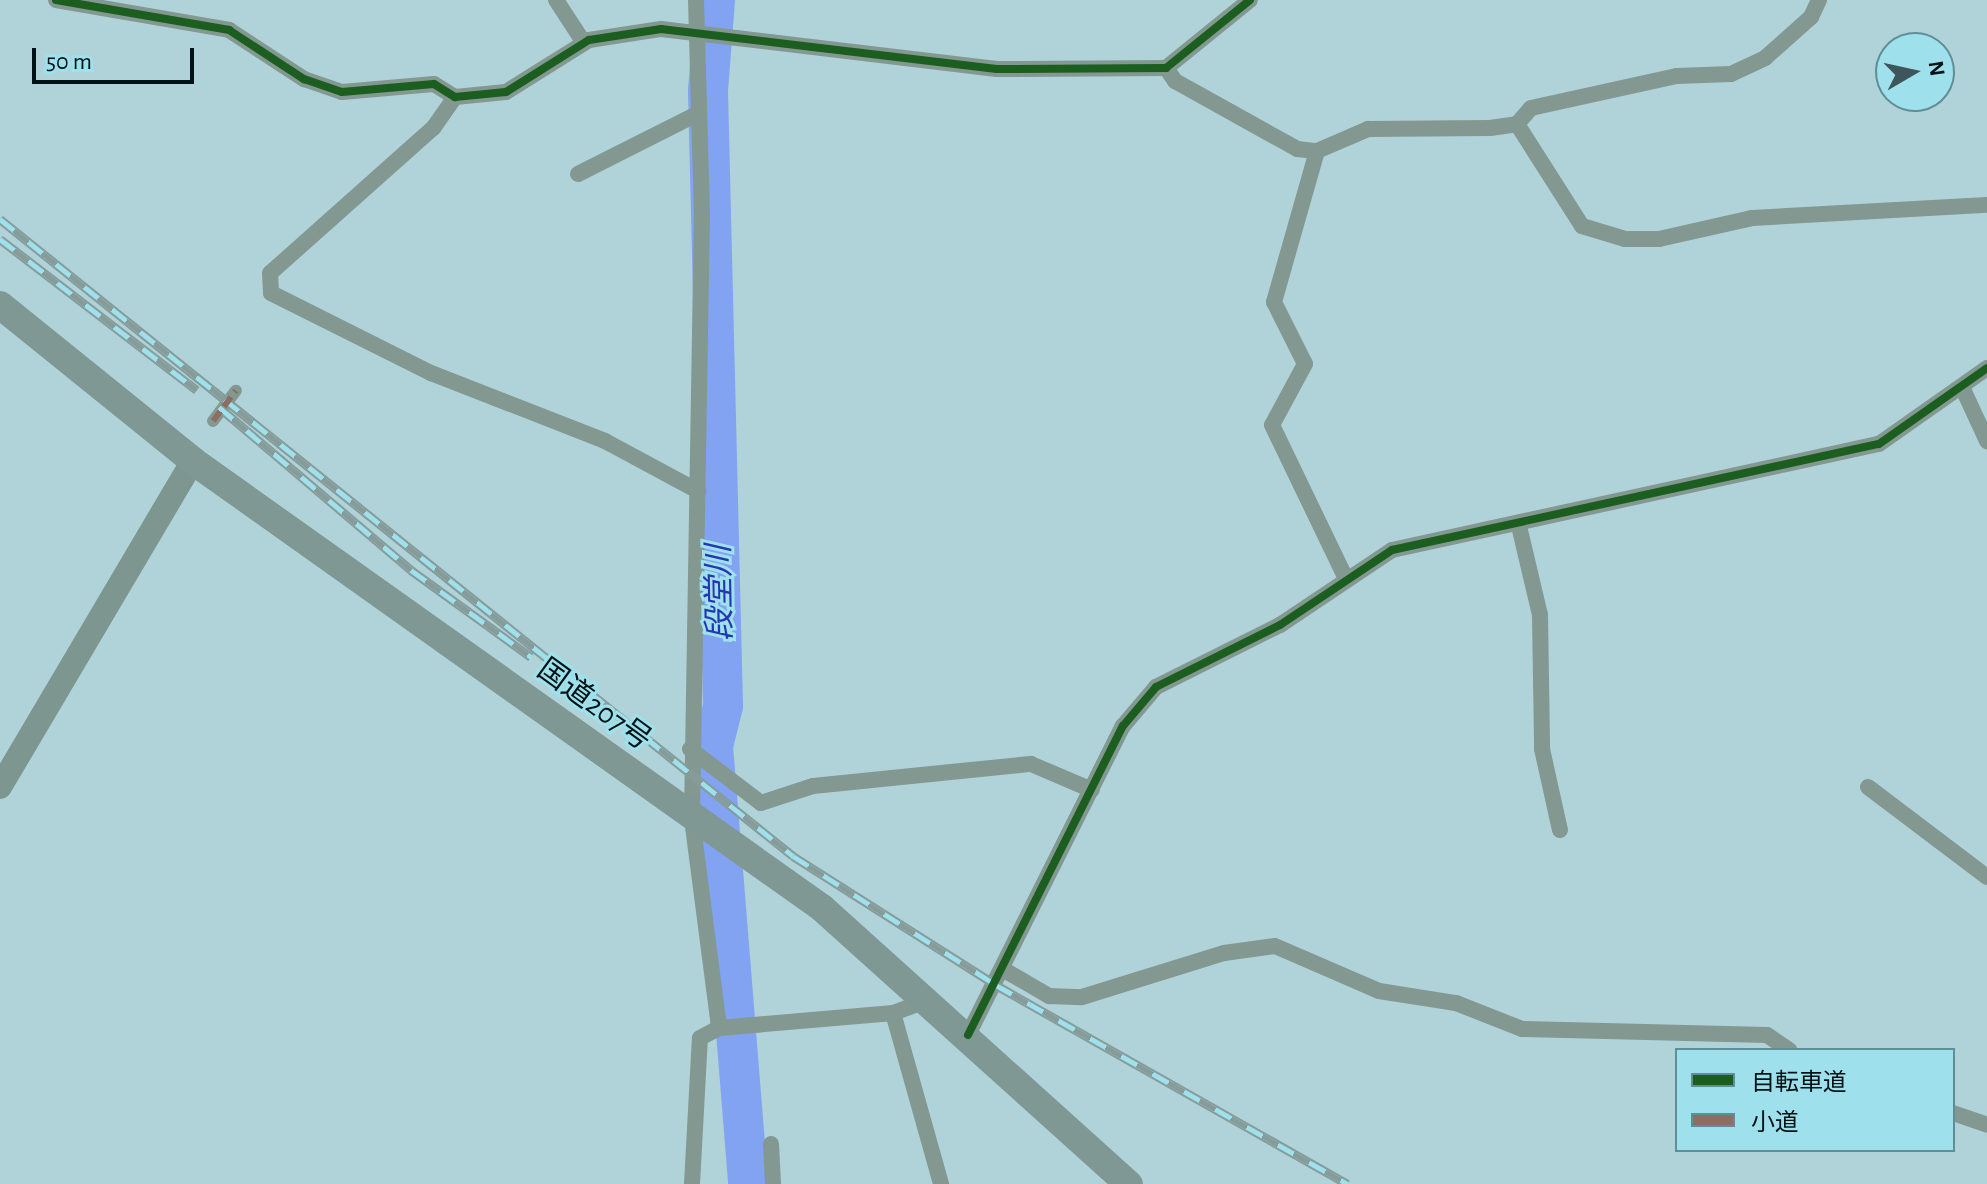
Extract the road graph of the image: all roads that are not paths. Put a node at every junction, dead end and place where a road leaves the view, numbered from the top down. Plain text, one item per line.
1 (56, 0) edge
2 (556, 0) edge
3 (696, 0) edge
4 (1250, 0) edge
5 (1819, 0) edge
6 (693, 36) junction
7 (584, 43) junction
8 (1166, 68) junction
9 (455, 97) junction
10 (697, 114) junction
11 (1517, 124) junction
12 (1317, 151) junction
13 (578, 174) dead end
14 (1987, 205) edge
15 (0, 305) edge
16 (1987, 368) edge
17 (1962, 387) junction
18 (236, 391) dead end
19 (213, 421) dead end
20 (1987, 441) edge
21 (193, 461) junction
22 (698, 491) junction
23 (1519, 526) junction
24 (1345, 577) junction
25 (691, 750) junction
26 (8, 755) edge
27 (0, 787) edge
28 (1868, 787) dead end
29 (1092, 790) junction
30 (695, 821) junction
31 (1560, 830) dead end
32 (1987, 877) edge
33 (1006, 971) junction
34 (929, 1000) junction
35 (893, 1013) junction
36 (719, 1028) junction
37 (968, 1035) junction
38 (1786, 1048) edge
39 (1955, 1114) edge
40 (1987, 1125) edge
41 (771, 1144) dead end
42 (692, 1184) edge
43 (773, 1184) edge
44 (941, 1184) edge
45 (1129, 1184) edge

1 - 9 street
2 - 7 street
3 - 6 street
4 - 8 street
5 - 11 street
6 - 7 street
6 - 8 street
6 - 10 street
7 - 9 street
8 - 12 street
9 - 22 street
10 - 13 street
10 - 22 street
11 - 12 street
11 - 14 street
12 - 24 street
15 - 21 highway, 国道207号
16 - 17 street
17 - 20 street
17 - 23 street
18 - 19 street
21 - 26 main road
21 - 30 highway, 国道207号
22 - 25 street
23 - 24 street
23 - 31 street
24 - 29 street
25 - 29 street
25 - 30 street
26 - 27 main road
28 - 32 street
29 - 33 street
30 - 34 highway, 国道207号
30 - 36 street
33 - 37 street
33 - 38 street
34 - 35 street
34 - 37 highway, 国道207号
35 - 36 street
35 - 44 street
36 - 42 street
37 - 45 highway, 国道207号
39 - 40 street
41 - 43 street

